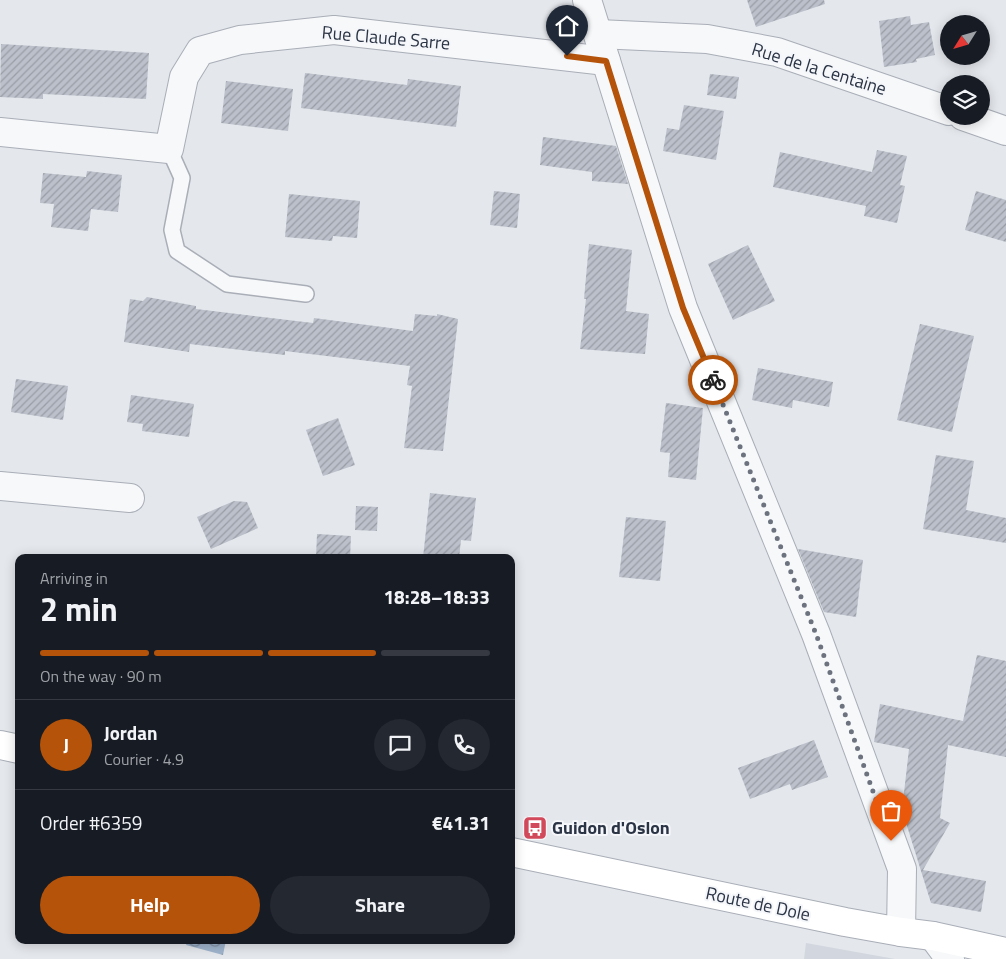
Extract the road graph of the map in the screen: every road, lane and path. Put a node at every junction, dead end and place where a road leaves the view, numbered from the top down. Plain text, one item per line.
1 (587, 0) edge
2 (598, 34) junction
3 (606, 61) junction
4 (940, 108) edge
5 (989, 125) edge
6 (1006, 131) edge
7 (0, 132) edge
8 (169, 149) junction
9 (306, 294) dead end
10 (0, 486) edge
11 (130, 498) dead end
12 (0, 746) edge
13 (15, 748) edge
14 (515, 853) edge
15 (901, 932) junction
16 (933, 936) junction
17 (1006, 952) edge
18 (950, 959) edge

1 - 2 street
2 - 3 street
2 - 4 street, Rue de la Centaine
3 - 8 street, Rue Claude Sarre
3 - 15 street
5 - 6 street
7 - 8 street
8 - 9 lane
10 - 11 street
12 - 13 main road
14 - 15 main road, Route de Dole
15 - 16 main road, Route de Dole
16 - 17 main road, Route de Dole
16 - 18 street

